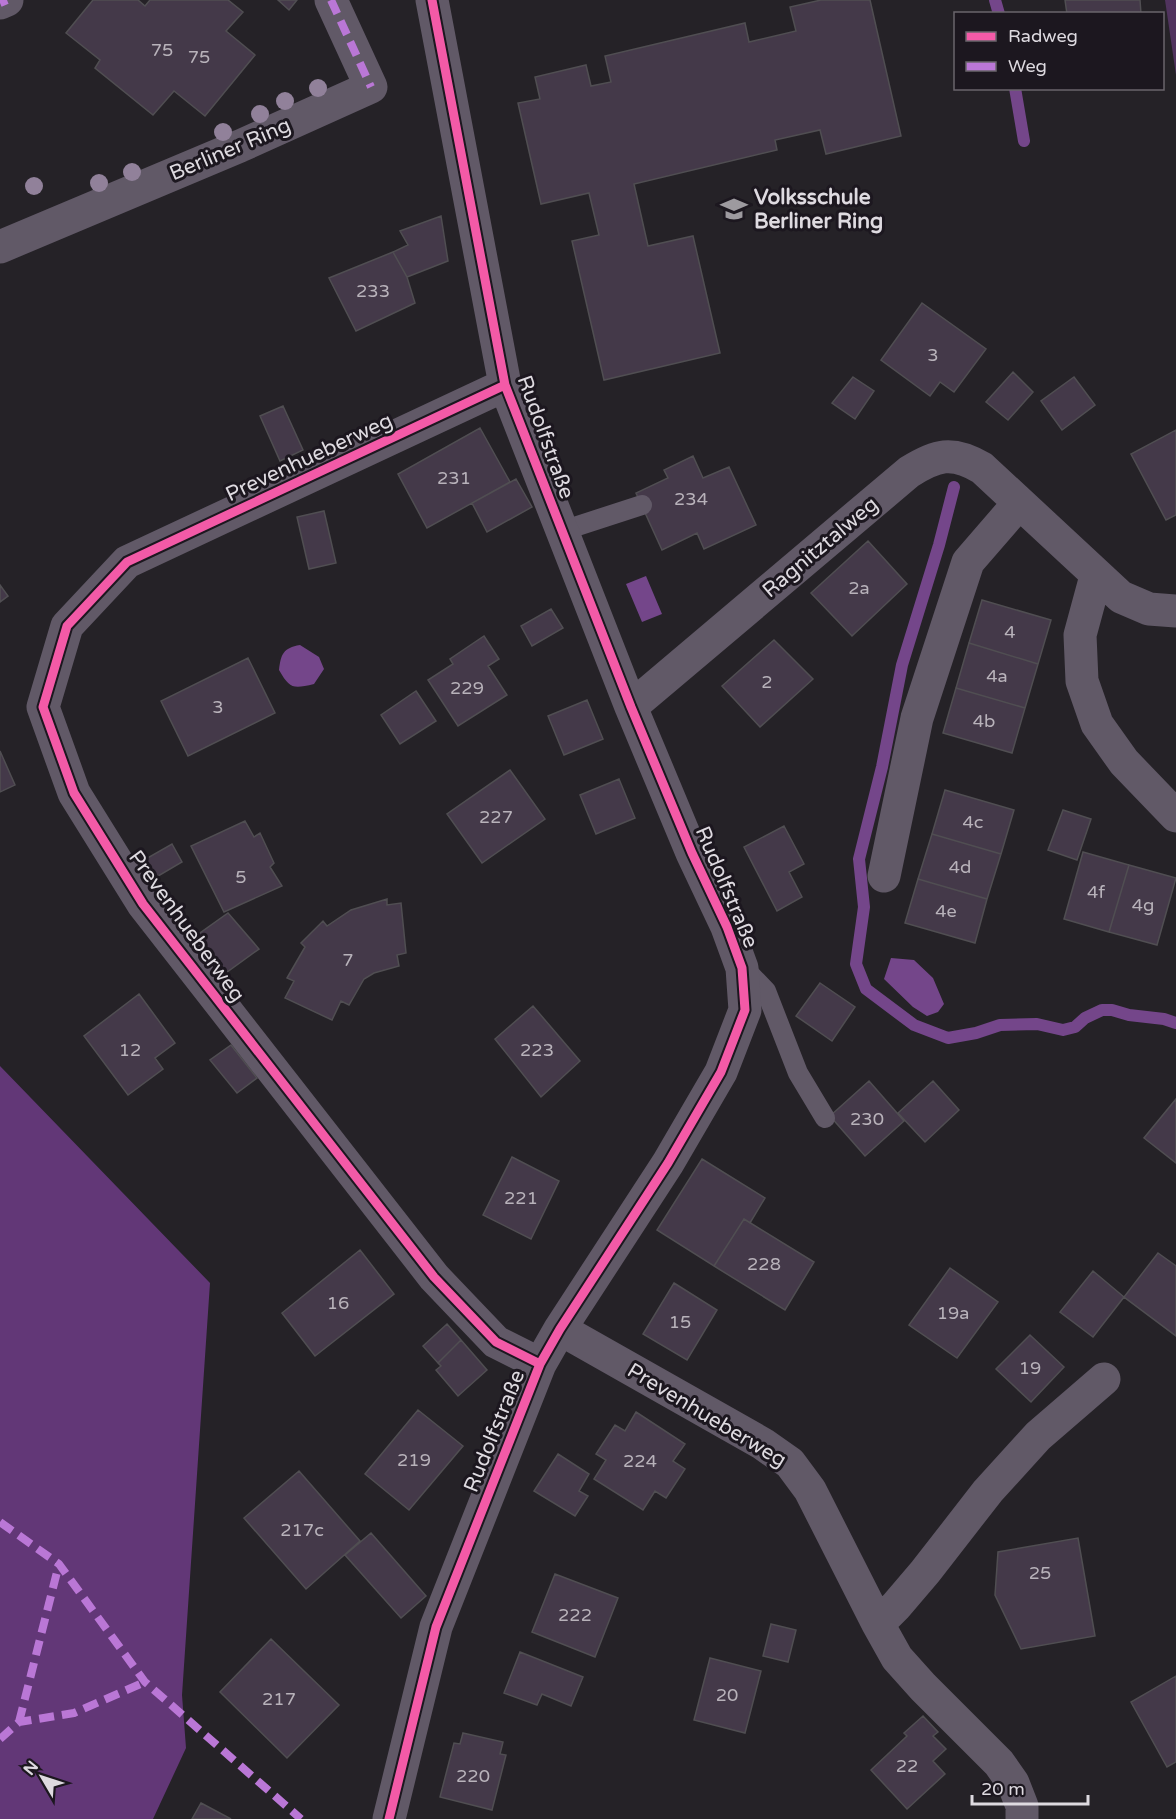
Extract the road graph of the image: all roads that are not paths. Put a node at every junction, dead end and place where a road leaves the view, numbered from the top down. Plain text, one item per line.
1 (7, 0) edge
2 (331, 0) edge
3 (432, 0) edge
4 (0, 3) edge
5 (0, 247) edge
6 (505, 385) junction
7 (1019, 503) junction
8 (642, 505) dead end
9 (562, 531) junction
10 (1096, 576) junction
11 (1176, 611) edge
12 (631, 707) junction
13 (1176, 816) edge
14 (884, 876) dead end
15 (740, 964) junction
16 (825, 1119) dead end
17 (560, 1329) junction
18 (540, 1364) junction
19 (1104, 1379) dead end
20 (878, 1624) junction
21 (389, 1819) edge
22 (1022, 1819) edge

1 - 4 street
2 - 5 street, Berliner Ring
3 - 6 street, Rudolfstraße
6 - 9 street, Rudolfstraße
6 - 18 street, Prevenhueberweg
7 - 10 street, Ragnitztalweg
7 - 12 street, Ragnitztalweg
7 - 14 street
8 - 9 lane
9 - 12 street, Rudolfstraße
10 - 11 street, Ragnitztalweg
10 - 13 street
12 - 15 street, Rudolfstraße
15 - 16 lane
15 - 17 street, Rudolfstraße
17 - 18 street, Rudolfstraße
17 - 20 street, Prevenhueberweg
18 - 21 street, Rudolfstraße
19 - 20 street
20 - 22 street, Prevenhueberweg

